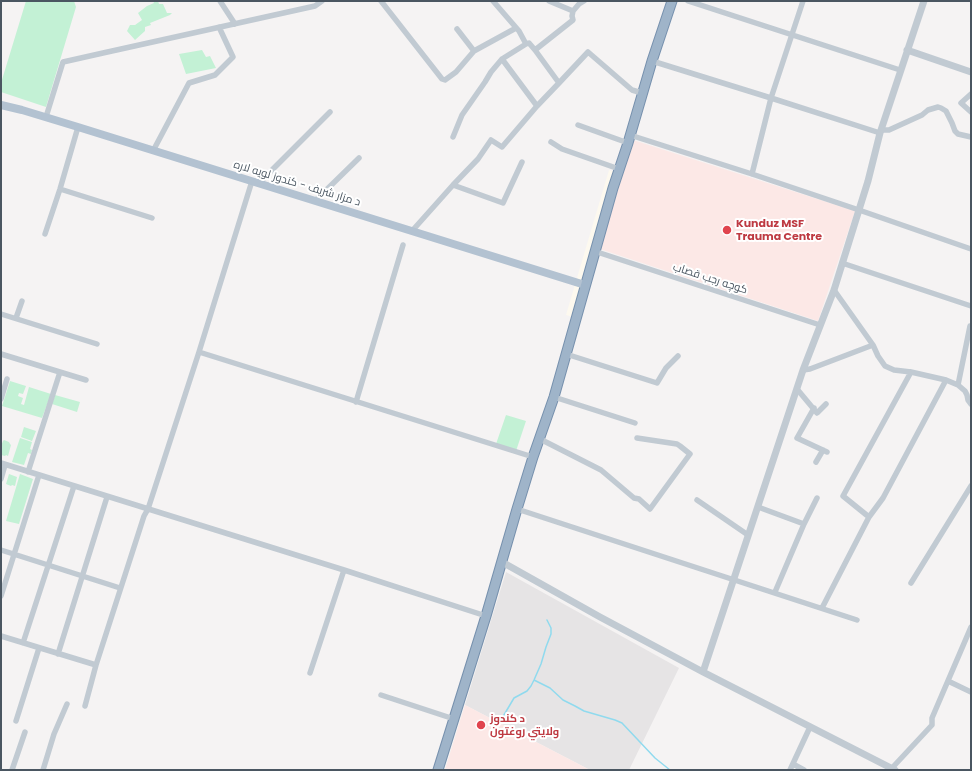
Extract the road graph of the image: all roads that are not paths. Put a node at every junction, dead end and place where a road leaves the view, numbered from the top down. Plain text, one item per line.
1 (220, 1) edge
2 (322, 1) edge
3 (381, 1) edge
4 (493, 1) edge
5 (550, 1) edge
6 (584, 1) edge
7 (672, 1) edge
8 (688, 1) edge
9 (803, 1) edge
10 (924, 1) edge
11 (573, 10) junction
12 (234, 24) junction
13 (219, 27) junction
14 (516, 28) junction
15 (457, 29) dead end
16 (792, 35) junction
17 (526, 44) junction
18 (535, 50) junction
19 (907, 50) junction
20 (474, 51) junction
21 (502, 59) junction
22 (652, 62) junction
23 (900, 70) junction
24 (971, 72) edge
25 (559, 83) junction
26 (642, 93) junction
27 (971, 94) edge
28 (771, 98) junction
29 (1, 105) edge
30 (537, 106) junction
31 (330, 112) dead end
32 (971, 112) edge
33 (46, 117) junction
34 (578, 125) dead end
35 (78, 127) junction
36 (881, 132) junction
37 (453, 137) dead end
38 (971, 137) edge
39 (629, 139) junction
40 (551, 142) dead end
41 (153, 151) junction
42 (359, 158) dead end
43 (522, 162) dead end
44 (619, 169) junction
45 (752, 174) junction
46 (256, 182) junction
47 (453, 185) junction
48 (60, 189) junction
49 (315, 201) junction
50 (859, 210) junction
51 (152, 218) dead end
52 (412, 231) junction
53 (45, 234) dead end
54 (403, 245) dead end
55 (971, 249) edge
56 (594, 251) junction
57 (842, 263) junction
58 (585, 285) junction
59 (834, 290) junction
60 (22, 301) dead end
61 (971, 306) edge
62 (1, 314) edge
63 (16, 318) junction
64 (820, 325) junction
65 (970, 326) dead end
66 (97, 344) dead end
67 (873, 345) junction
68 (199, 352) junction
69 (1, 354) edge
70 (566, 354) junction
71 (678, 356) dead end
72 (803, 370) junction
73 (60, 372) junction
74 (911, 372) junction
75 (7, 379) dead end
76 (86, 380) dead end
77 (946, 380) junction
78 (958, 385) junction
79 (797, 389) junction
80 (554, 398) junction
81 (1, 399) edge
82 (356, 402) junction
83 (826, 404) dead end
84 (971, 404) edge
85 (814, 408) junction
86 (634, 423) dead end
87 (637, 438) dead end
88 (540, 439) junction
89 (533, 457) junction
90 (816, 462) dead end
91 (3, 464) edge
92 (28, 472) junction
93 (39, 475) junction
94 (1, 479) edge
95 (74, 486) junction
96 (971, 486) edge
97 (107, 496) junction
98 (817, 498) dead end
99 (696, 500) dead end
100 (758, 507) junction
101 (148, 509) junction
102 (517, 509) junction
103 (869, 517) junction
104 (804, 524) junction
105 (748, 535) junction
106 (1, 550) edge
107 (14, 554) junction
108 (502, 562) junction
109 (48, 565) junction
110 (344, 570) junction
111 (82, 576) junction
112 (733, 579) junction
113 (911, 583) dead end
114 (120, 588) junction
115 (775, 592) junction
116 (1, 596) edge
117 (822, 608) junction
118 (486, 616) junction
119 (857, 620) dead end
120 (971, 627) edge
121 (1, 636) edge
122 (23, 643) junction
123 (39, 648) junction
124 (58, 654) junction
125 (96, 665) junction
126 (703, 672) junction
127 (310, 673) dead end
128 (948, 681) junction
129 (971, 692) edge
130 (381, 695) dead end
131 (67, 704) dead end
132 (85, 706) dead end
133 (454, 720) junction
134 (16, 721) dead end
135 (810, 727) junction
136 (25, 732) dead end
137 (793, 764) junction
138 (893, 769) edge
139 (12, 770) edge
140 (43, 770) edge
141 (438, 770) edge
142 (790, 770) edge
143 (804, 770) edge

1 - 12 street
2 - 12 street
3 - 20 street
4 - 14 street
5 - 11 street
6 - 11 street
7 - 22 highway
8 - 16 street
9 - 16 street
10 - 19 street
11 - 18 street
12 - 13 street
13 - 33 street
13 - 41 street
14 - 17 street
14 - 20 street
15 - 20 street
16 - 23 street
16 - 28 street
17 - 18 street
17 - 21 street
18 - 25 street
19 - 23 street
19 - 24 street
21 - 30 street
21 - 37 street
22 - 26 highway
22 - 28 street
23 - 36 street
25 - 26 street
25 - 30 street
26 - 39 highway
27 - 32 street
28 - 36 street
28 - 45 street
29 - 33 main road, د مزار شریف - کندوز لویه لاره
30 - 47 street
31 - 46 street
33 - 35 main road, د مزار شریف - کندوز لویه لاره
34 - 39 street
35 - 41 main road, د مزار شریف - کندوز لویه لاره
35 - 48 street
36 - 38 street
36 - 50 street
39 - 44 highway
39 - 45 street
40 - 44 street
41 - 46 main road, د مزار شریف - کندوز لویه لاره
42 - 49 street
43 - 47 street
44 - 56 highway
45 - 50 street
46 - 49 main road, د مزار شریف - کندوز لویه لاره
46 - 68 street
47 - 52 street
48 - 51 street
48 - 53 street
49 - 52 main road, د مزار شریف - کندوز لویه لاره
50 - 55 street
50 - 57 street
52 - 58 main road, د مزار شریف - کندوز لویه لاره
54 - 82 street
56 - 58 highway
56 - 64 street, کوچه رجب قصاب
57 - 59 street
57 - 61 street
58 - 70 highway
59 - 64 street
59 - 67 street
60 - 63 street
62 - 63 street
63 - 66 street
64 - 72 street
65 - 78 street
67 - 72 street
67 - 74 street
68 - 82 street
68 - 101 street
69 - 73 street
70 - 71 street
70 - 80 highway
72 - 79 street
73 - 76 street
73 - 92 street
74 - 77 street
74 - 103 street
75 - 81 street
77 - 78 street
77 - 103 street
78 - 84 street
79 - 85 street
79 - 100 street
80 - 86 street
80 - 88 highway
82 - 89 street
83 - 85 street
85 - 90 street
87 - 88 street
88 - 89 highway
89 - 102 highway
91 - 92 street
91 - 94 street
92 - 93 street
93 - 95 street
93 - 107 street
95 - 97 street
95 - 109 street
96 - 113 street
97 - 101 street
97 - 111 street
98 - 104 street
99 - 105 street
100 - 104 street
100 - 105 street
101 - 110 street
101 - 114 street
102 - 108 highway
102 - 112 street
103 - 117 street
104 - 115 street
105 - 112 street
106 - 107 street
107 - 109 street
107 - 116 street
108 - 118 highway
108 - 126 street
109 - 111 street
109 - 122 street
110 - 118 street
110 - 127 street
111 - 114 street
111 - 124 street
112 - 115 street
112 - 126 street
114 - 125 street
115 - 117 street
117 - 119 street
118 - 133 highway
120 - 128 street
121 - 122 street
122 - 123 street
123 - 124 street
123 - 134 street
124 - 125 street
125 - 132 street
126 - 135 street
128 - 129 street
128 - 138 street
130 - 133 street
131 - 140 street
133 - 141 highway
135 - 137 street
135 - 138 street
136 - 139 street
137 - 142 street
137 - 143 street

